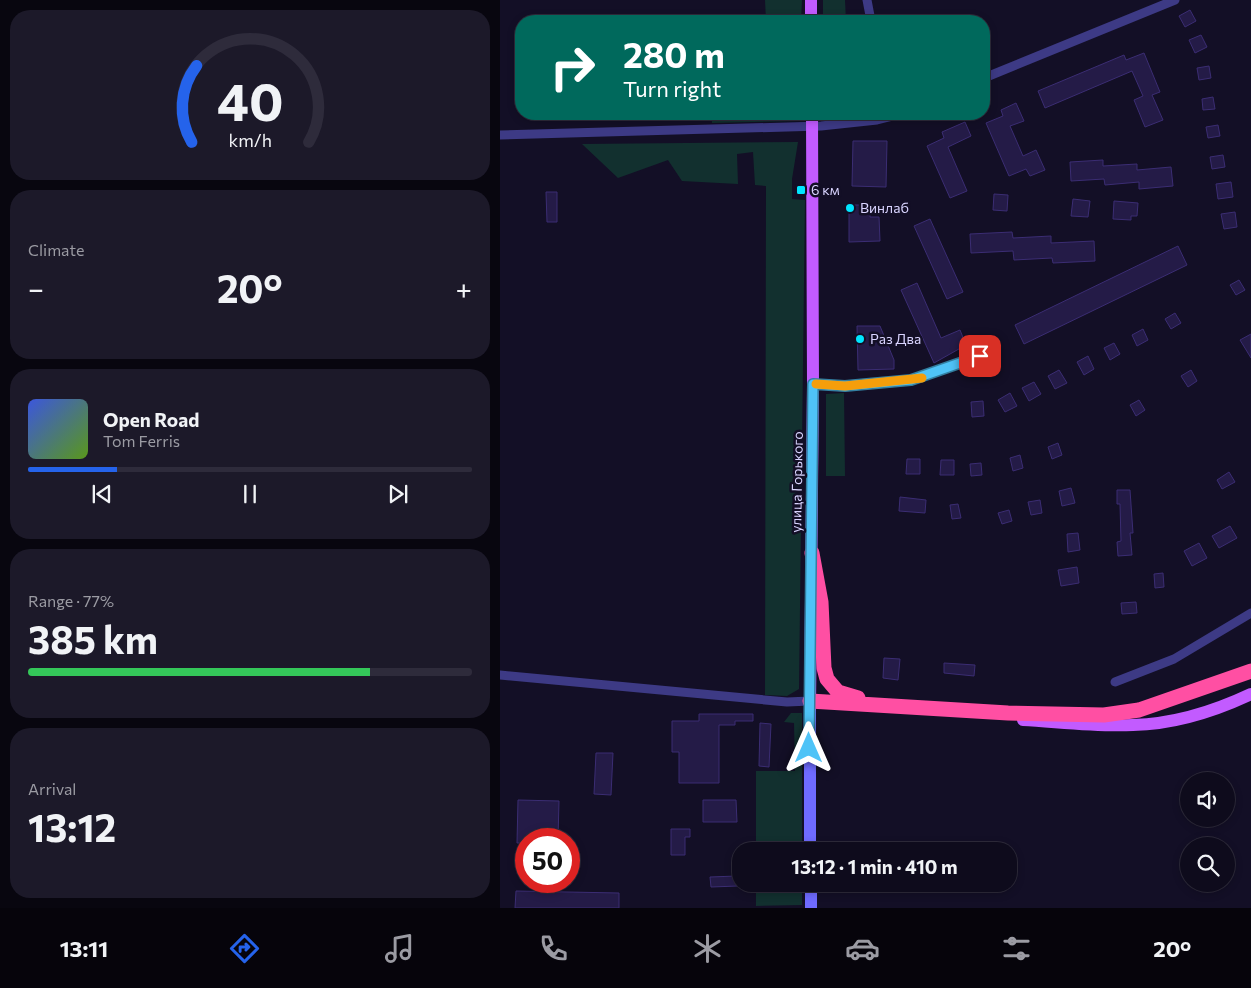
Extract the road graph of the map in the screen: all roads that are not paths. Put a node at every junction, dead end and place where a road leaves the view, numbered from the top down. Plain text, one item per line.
1 (811, 0) edge
2 (867, 0) edge
3 (1175, 0) edge
4 (811, 15) edge
5 (870, 15) edge
6 (990, 76) edge
7 (812, 120) edge
8 (877, 120) edge
9 (500, 134) edge
10 (980, 356) dead end
11 (813, 384) junction
12 (812, 553) junction
13 (1251, 613) edge
14 (1251, 671) edge
15 (500, 676) edge
16 (1115, 682) dead end
17 (1251, 694) edge
18 (810, 704) junction
19 (956, 710) junction
20 (810, 842) edge
21 (811, 892) edge
22 (811, 908) edge

1 - 4 main road
2 - 5 street
3 - 6 street
7 - 8 street
7 - 9 street
7 - 11 main road, улица Горького
10 - 11 street
11 - 12 main road, улица Горького
12 - 18 main road, улица Горького
12 - 19 highway
13 - 16 street
14 - 19 highway
15 - 18 street
17 - 18 main road
18 - 19 highway
18 - 20 main road, улица Горького
21 - 22 main road

